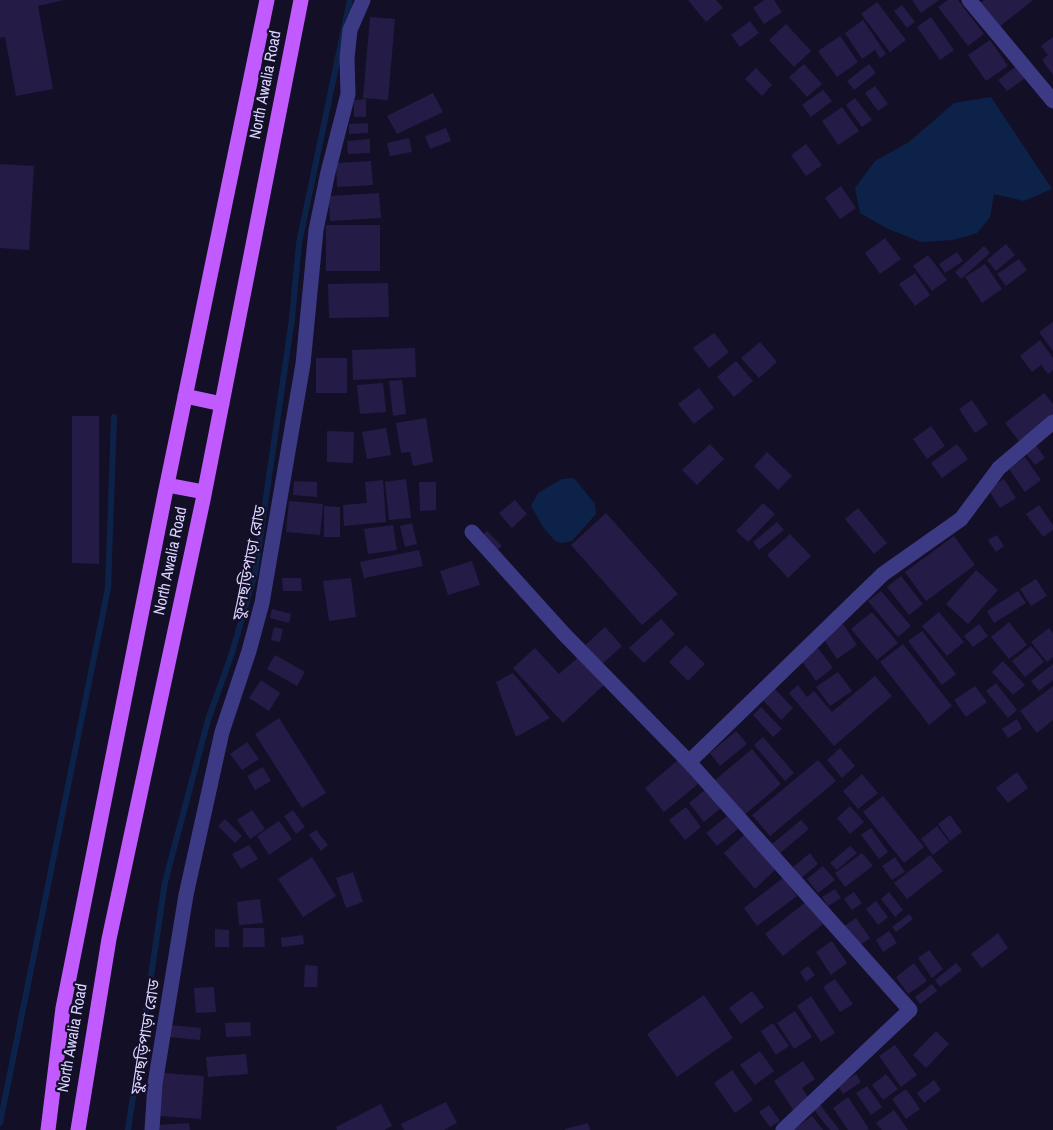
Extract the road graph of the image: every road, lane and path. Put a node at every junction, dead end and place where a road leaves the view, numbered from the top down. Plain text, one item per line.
1 (267, 0) edge
2 (301, 0) edge
3 (363, 0) edge
4 (969, 0) edge
5 (1053, 101) edge
6 (185, 396) junction
7 (222, 404) junction
8 (1053, 422) edge
9 (167, 485) junction
10 (204, 492) junction
11 (472, 532) dead end
12 (689, 762) junction
13 (48, 1130) edge
14 (78, 1130) edge
15 (152, 1130) edge
16 (783, 1130) edge

1 - 6 main road, North Awalia Road
2 - 7 main road, North Awalia Road
3 - 15 street, ফুলছড়িপাড়া রোড
4 - 5 street
6 - 7 main road
6 - 9 main road, North Awalia Road
7 - 10 main road, North Awalia Road
8 - 12 street
9 - 10 main road
9 - 13 main road, North Awalia Road
10 - 14 main road, North Awalia Road
11 - 12 street
12 - 16 street

